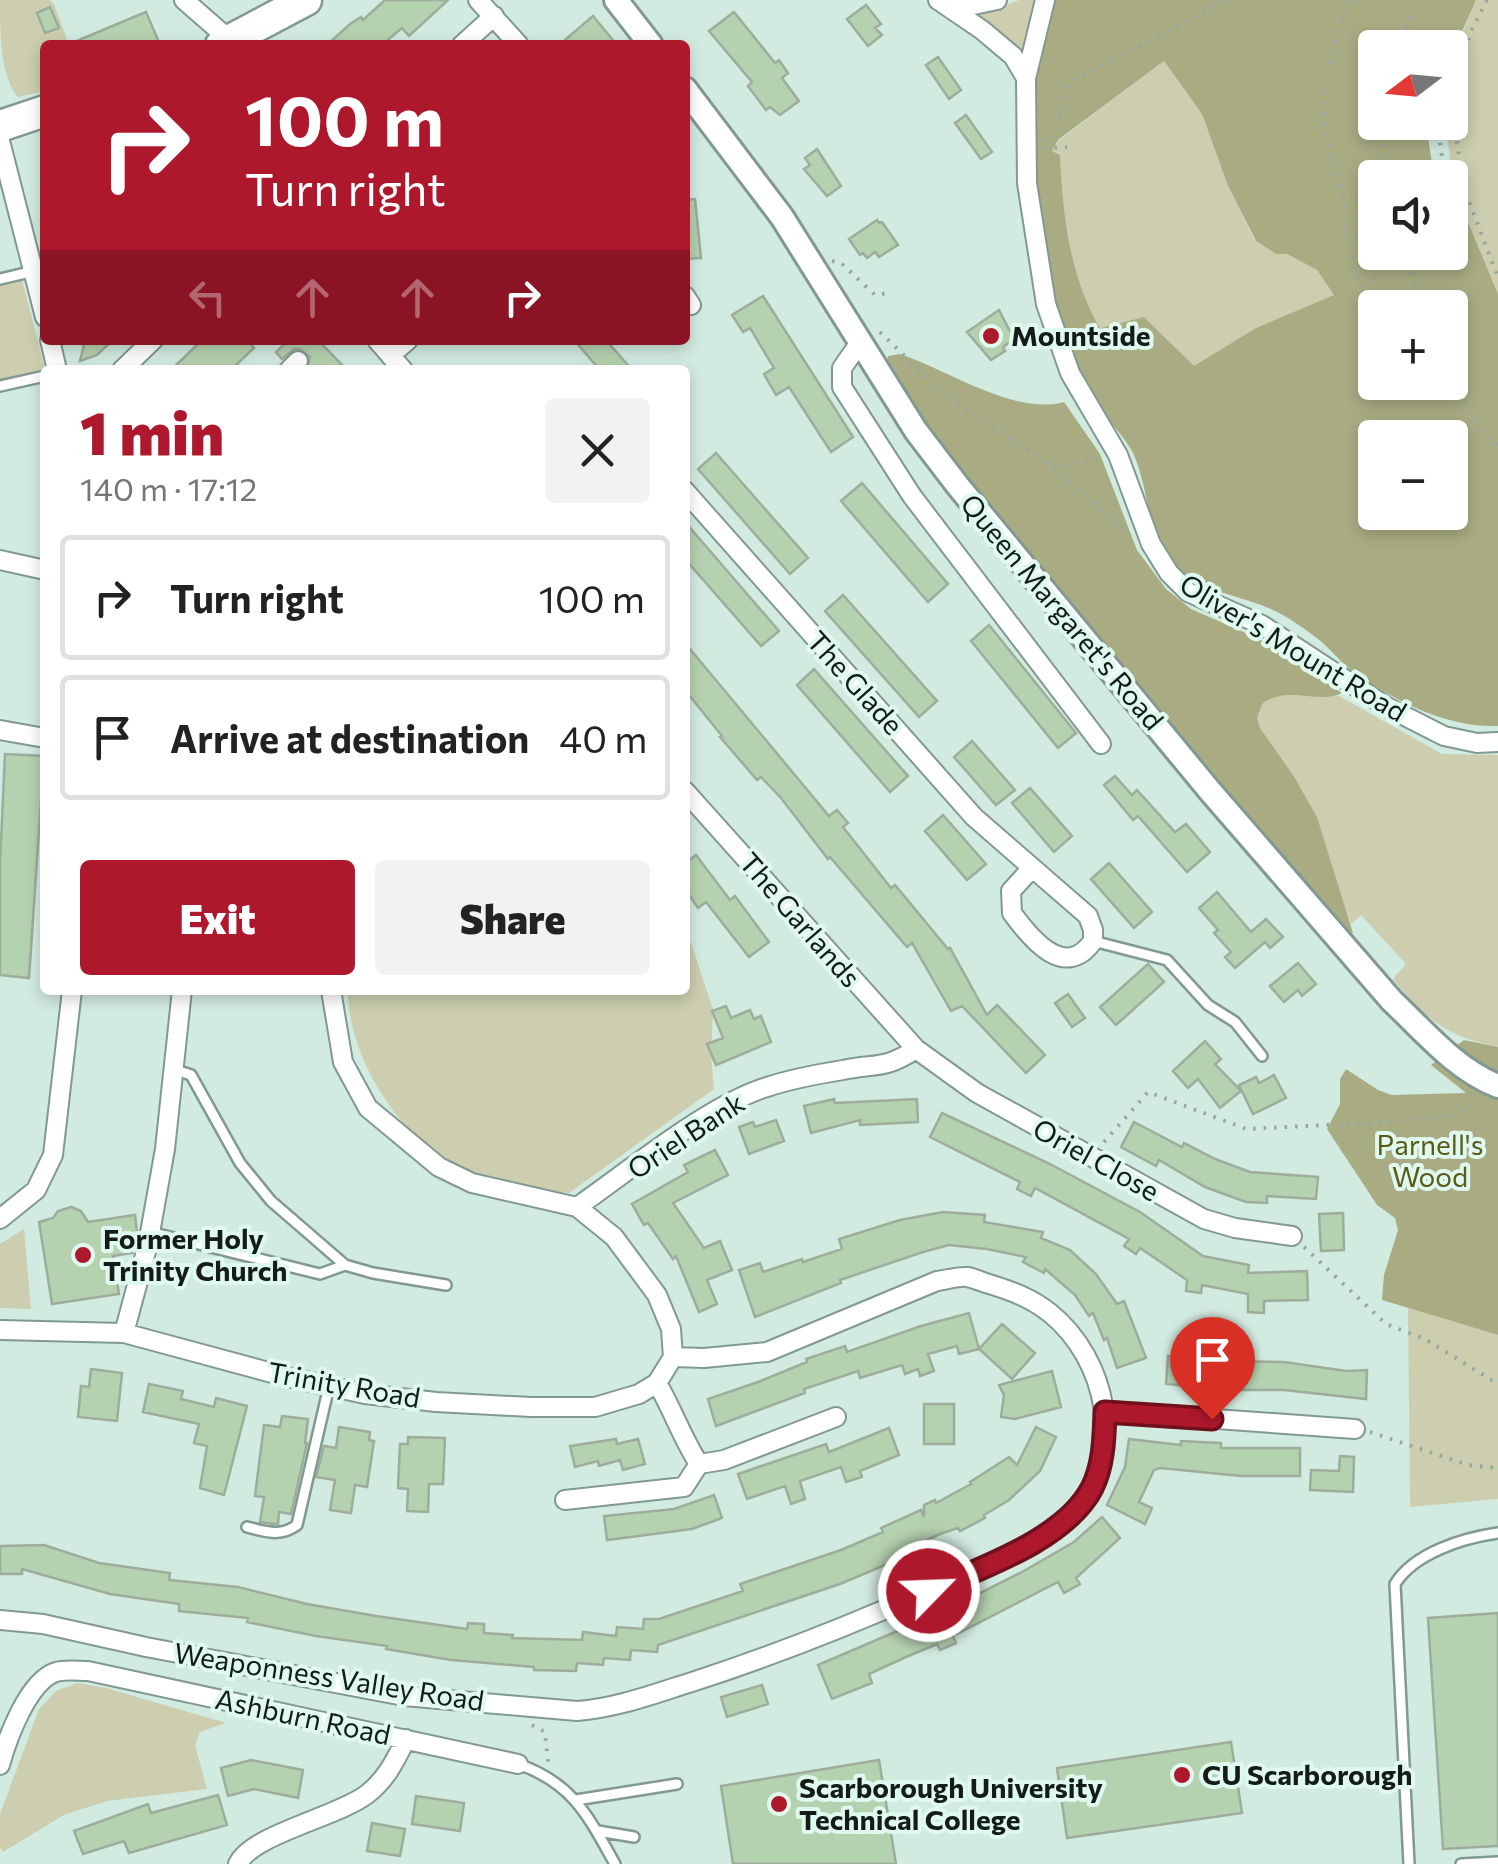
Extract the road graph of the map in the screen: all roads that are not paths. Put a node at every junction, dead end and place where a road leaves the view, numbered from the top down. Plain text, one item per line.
1 (184, 0) edge
2 (306, 0) edge
3 (478, 0) edge
4 (616, 0) edge
5 (997, 0) edge
6 (1045, 0) edge
7 (946, 4) edge
8 (494, 16) junction
9 (223, 40) edge
10 (232, 40) edge
11 (468, 40) edge
12 (515, 40) edge
13 (647, 40) edge
14 (1026, 78) junction
15 (690, 96) edge
16 (40, 113) edge
17 (0, 126) edge
18 (0, 141) edge
19 (34, 271) junction
20 (0, 279) edge
21 (40, 296) edge
22 (868, 333) junction
23 (148, 345) edge
24 (127, 365) edge
25 (40, 377) edge
26 (0, 386) edge
27 (690, 497) edge
28 (0, 560) edge
29 (40, 569) edge
30 (0, 730) edge
31 (40, 737) edge
32 (1498, 742) edge
33 (1101, 744) dead end
34 (690, 797) edge
35 (1031, 869) junction
36 (1093, 941) junction
37 (71, 995) edge
38 (181, 995) edge
39 (332, 995) edge
40 (916, 1049) junction
41 (1262, 1056) dead end
42 (173, 1069) junction
43 (1491, 1083) edge
44 (577, 1208) junction
45 (2, 1215) edge
46 (150, 1232) junction
47 (1292, 1236) road end
48 (345, 1265) junction
49 (446, 1284) dead end
50 (0, 1330) edge
51 (124, 1334) junction
52 (673, 1357) junction
53 (657, 1384) junction
54 (329, 1386) junction
55 (1105, 1412) junction
56 (836, 1417) dead end
57 (1355, 1429) road end
58 (698, 1464) junction
59 (565, 1500) dead end
60 (247, 1527) dead end
61 (1498, 1533) edge
62 (0, 1620) edge
63 (406, 1739) junction
64 (518, 1764) joint
65 (0, 1765) edge
66 (677, 1784) dead end
67 (576, 1800) junction
68 (597, 1832) junction
69 (634, 1837) dead end
70 (1498, 1862) edge
71 (238, 1864) edge
72 (615, 1864) edge
73 (1410, 1864) edge
74 (1461, 1864) edge

1 - 9 street
2 - 10 highway
3 - 8 street
4 - 13 main road
5 - 7 street
6 - 14 street, Oliver's Mount Road
7 - 14 street
8 - 11 street
8 - 12 street
14 - 32 street, Oliver's Mount Road
15 - 22 main road, Queen Margaret's Road
16 - 17 highway
18 - 19 street
19 - 20 lane
19 - 21 street
22 - 33 street
22 - 43 main road, Queen Margaret's Road
23 - 24 street
25 - 26 lane
27 - 35 street, The Glade
28 - 29 street
30 - 31 street
34 - 40 street, The Garlands
35 - 36 street, The Glade
35 - 36 street
36 - 41 lane
37 - 45 street
38 - 42 street
39 - 44 street
40 - 44 street, Oriel Bank
40 - 47 street, Oriel Close
42 - 46 street
42 - 48 lane
44 - 52 street
46 - 48 lane
46 - 51 street
48 - 49 lane
50 - 51 street, Trinity Road
51 - 54 street, Trinity Road
52 - 53 street
52 - 55 street, Weaponness Valley Road
53 - 54 street, Trinity Road
53 - 58 street
54 - 60 lane
55 - 57 street
55 - 62 street, Weaponness Valley Road
56 - 58 street
58 - 59 street
61 - 73 lane
63 - 64 street, Ashburn Road
63 - 65 street, Ashburn Road
63 - 71 street
64 - 67 lane, Ashburn Road
66 - 67 lane
67 - 68 lane, Ashburn Road
68 - 69 lane
68 - 72 lane, Ashburn Road
70 - 74 lane

